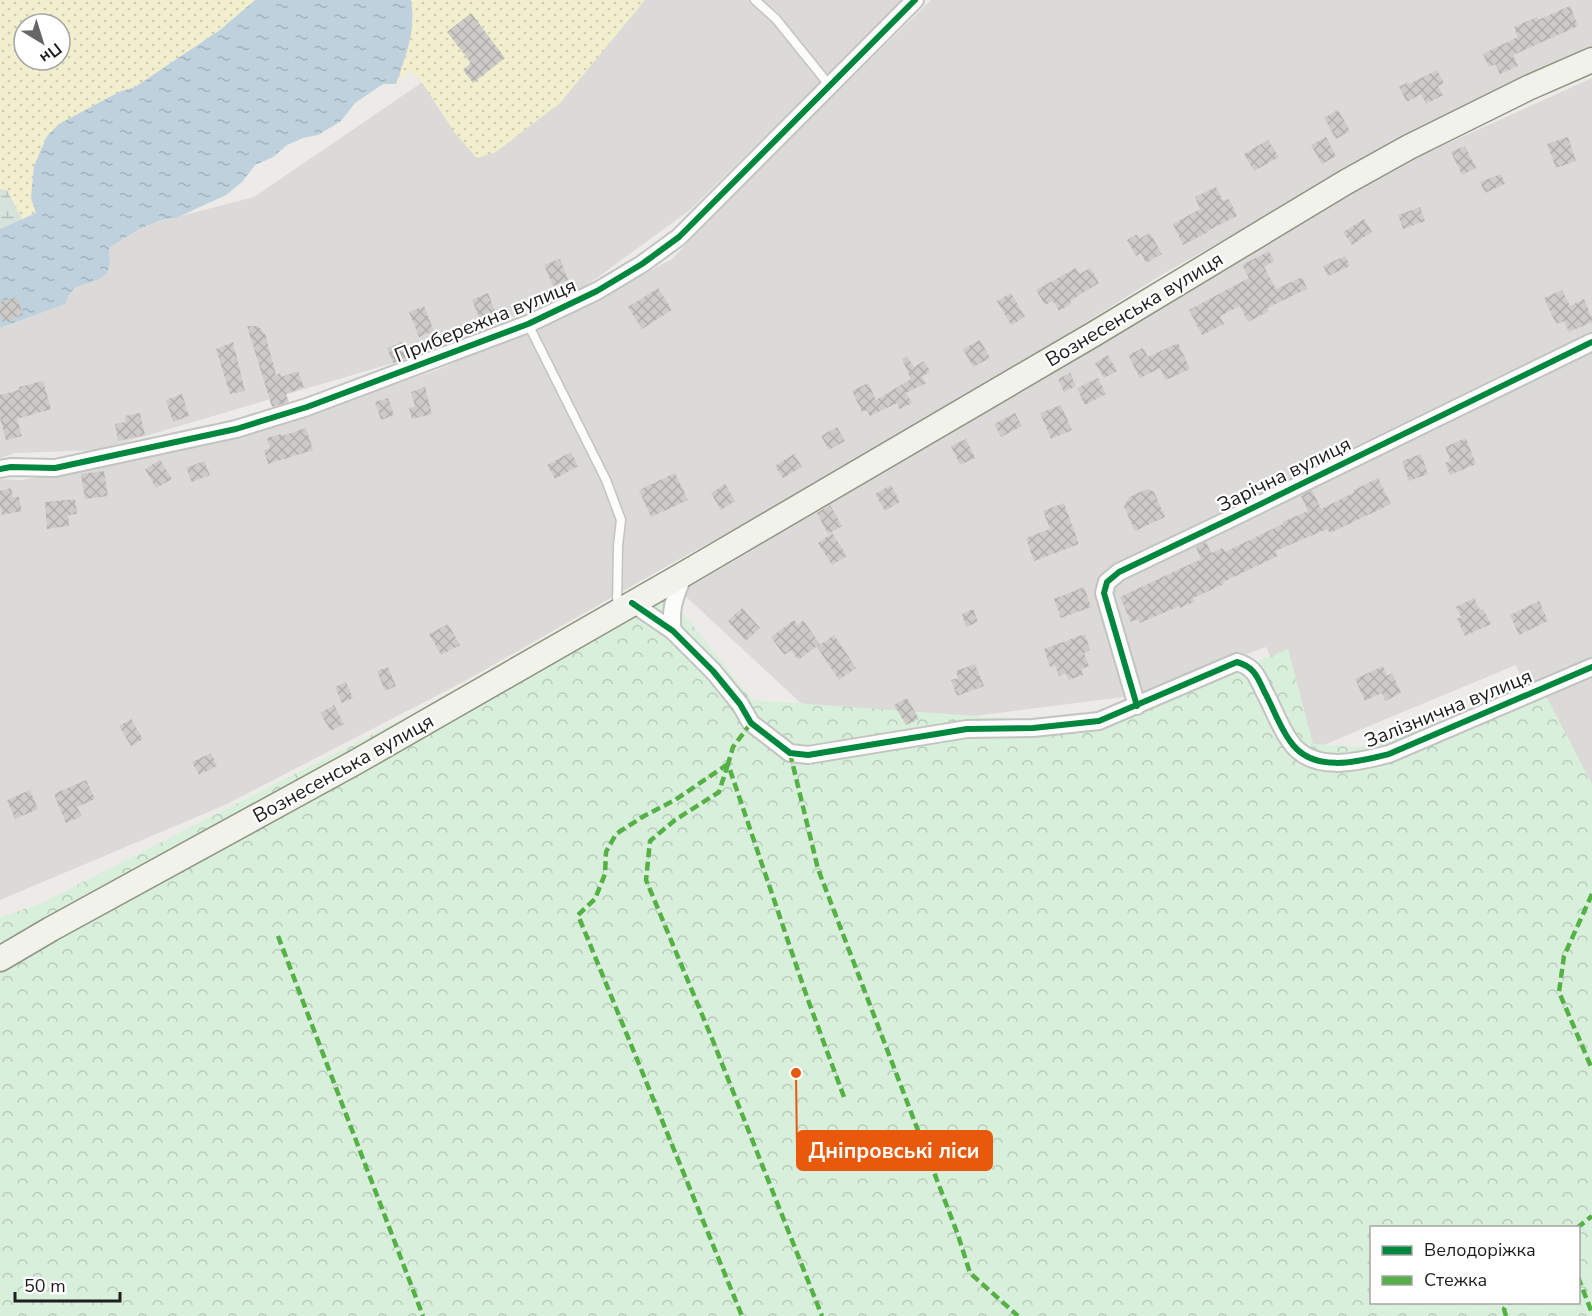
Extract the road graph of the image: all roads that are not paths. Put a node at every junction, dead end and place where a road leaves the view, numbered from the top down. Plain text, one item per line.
1 (755, 0) edge
2 (915, 0) edge
3 (1592, 60) edge
4 (830, 86) junction
5 (528, 324) junction
6 (1592, 342) edge
7 (0, 469) edge
8 (684, 574) junction
9 (624, 607) junction
10 (673, 631) junction
11 (1592, 667) edge
12 (1137, 706) junction
13 (0, 959) edge

1 - 4 lane
2 - 4 street, Прибережна вулиця
3 - 8 main road, Вознесенська вулиця
4 - 5 street, Прибережна вулиця
5 - 7 street, Прибережна вулиця
5 - 9 lane
6 - 12 street, Зарічна вулиця
8 - 9 main road, Вознесенська вулиця
8 - 10 street
9 - 10 street
9 - 13 main road, Вознесенська вулиця
10 - 12 street
11 - 12 street, Залізнична вулиця

